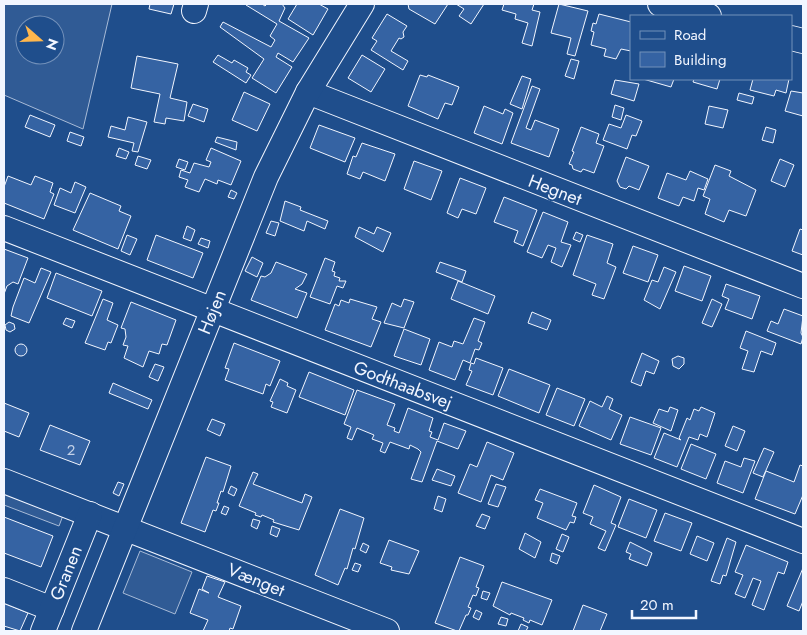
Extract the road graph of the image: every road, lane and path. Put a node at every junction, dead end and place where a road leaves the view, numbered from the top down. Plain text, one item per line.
1 (362, 4) edge
2 (660, 4) edge
3 (705, 15) edge
4 (308, 92) junction
5 (4, 228) edge
6 (803, 286) edge
7 (212, 310) junction
8 (4, 481) edge
9 (90, 514) junction
10 (126, 528) junction
11 (803, 541) edge
12 (4, 590) edge
13 (52, 608) junction
14 (43, 631) edge
15 (84, 631) edge
16 (387, 631) edge

1 - 4 street, Højen
2 - 3 street
4 - 6 street, Hegnet
4 - 7 street, Højen
5 - 7 street, Godthaabsvej
7 - 10 street, Højen
7 - 11 street, Godthaabsvej
8 - 9 street
9 - 10 street
9 - 13 street, Granen
10 - 15 street, Højen
10 - 16 street, Vænget
12 - 13 street
13 - 14 street, Granen

